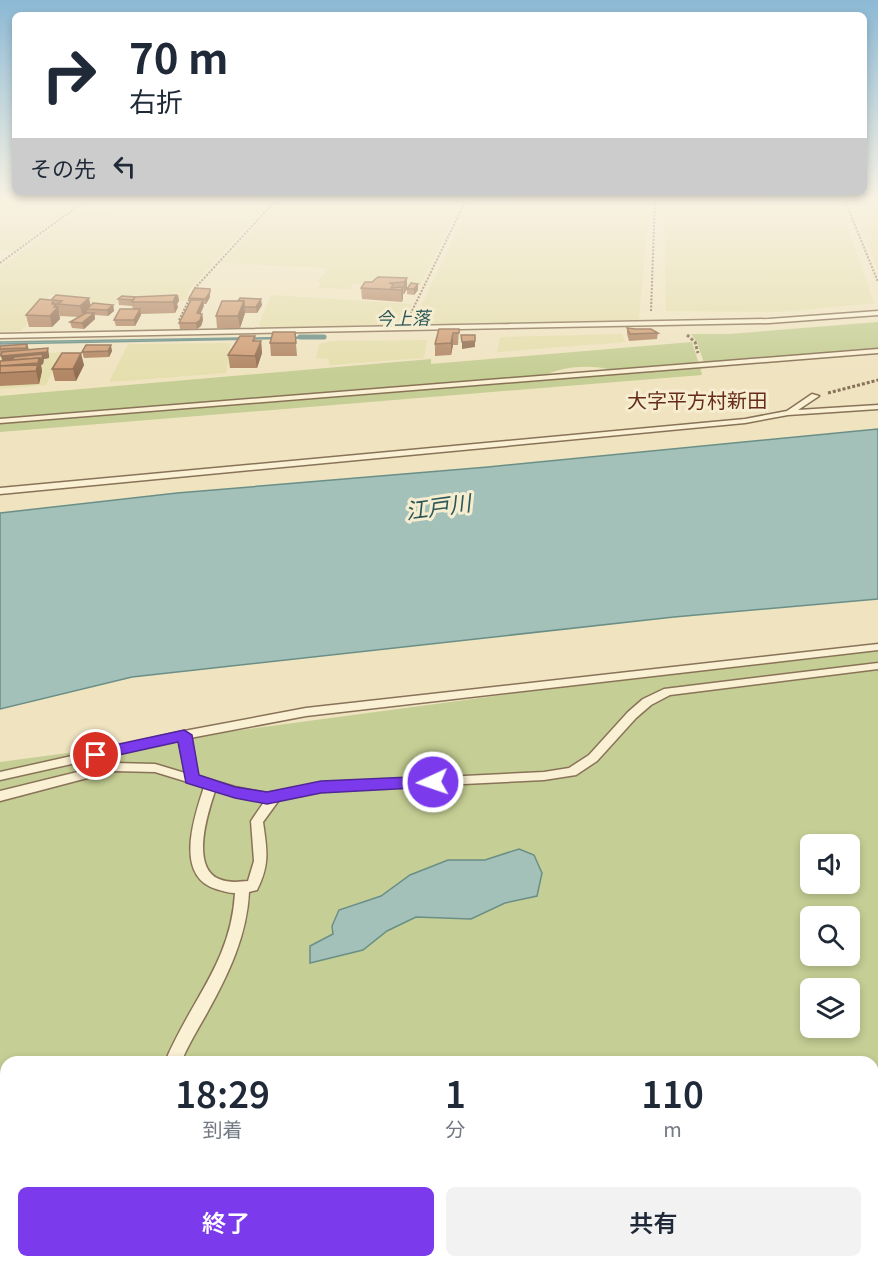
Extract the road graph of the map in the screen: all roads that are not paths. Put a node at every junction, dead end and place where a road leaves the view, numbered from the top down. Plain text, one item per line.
1 (878, 313) edge
2 (0, 336) edge
3 (878, 351) edge
4 (815, 396) road end
5 (878, 407) edge
6 (788, 413) junction
7 (0, 421) edge
8 (0, 491) edge
9 (878, 647) edge
10 (878, 666) edge
11 (184, 735) junction
12 (0, 776) edge
13 (192, 778) junction
14 (210, 785) junction
15 (0, 796) edge
16 (275, 796) junction
17 (242, 888) junction
18 (175, 1056) edge

1 - 2 lane
3 - 7 lane
4 - 6 lane
5 - 6 lane
6 - 8 lane
9 - 11 lane
10 - 16 lane
11 - 12 lane
11 - 13 lane
13 - 14 lane
13 - 15 lane
14 - 16 lane
14 - 17 lane
16 - 17 lane
17 - 18 lane

